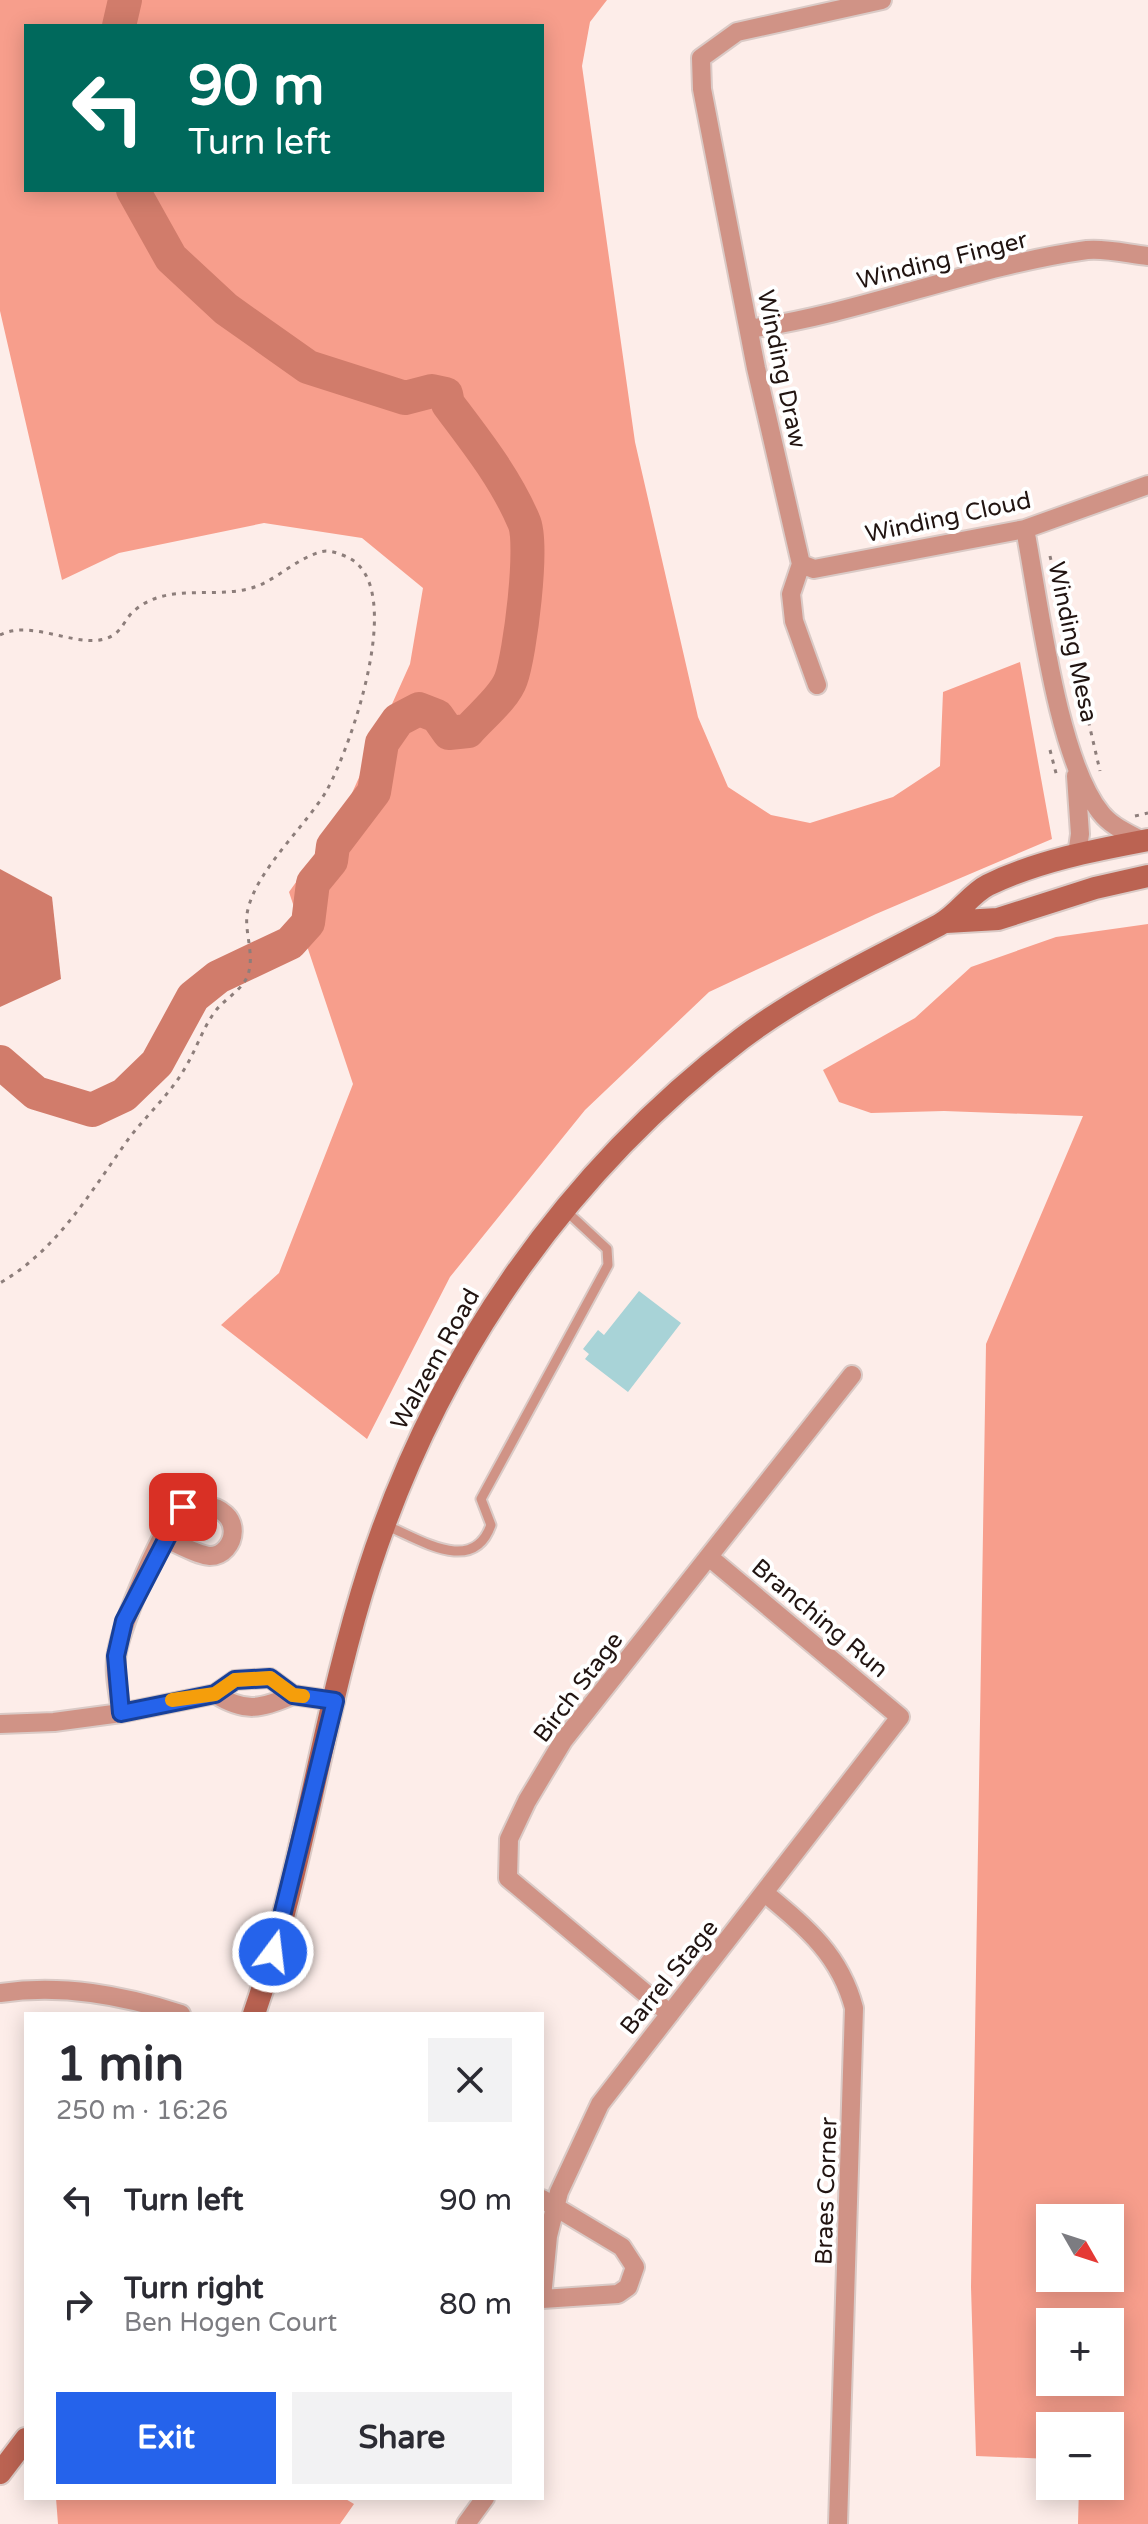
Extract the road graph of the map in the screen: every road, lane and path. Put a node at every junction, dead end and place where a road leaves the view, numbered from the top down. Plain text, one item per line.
1 (882, 0) edge
2 (1148, 256) edge
3 (749, 329) junction
4 (1148, 485) edge
5 (1025, 529) junction
6 (1050, 552) dead end
7 (801, 564) junction
8 (0, 635) edge
9 (817, 685) dead end
10 (1076, 766) junction
11 (1103, 780) dead end
12 (1148, 813) edge
13 (1124, 818) dead end
14 (1145, 840) edge
15 (1077, 855) junction
16 (1148, 876) edge
17 (946, 922) junction
18 (562, 1208) junction
19 (0, 1283) edge
20 (852, 1375) dead end
21 (385, 1525) junction
22 (164, 1538) dead end
23 (709, 1557) junction
24 (215, 1694) junction
25 (293, 1695) junction
26 (335, 1701) junction
27 (121, 1713) junction
28 (900, 1717) joint
29 (0, 1724) edge
30 (766, 1894) junction
31 (0, 1993) edge
32 (175, 2012) edge
33 (255, 2012) edge
34 (670, 2014) junction
35 (549, 2203) edge
36 (544, 2277) edge
37 (544, 2298) edge
38 (24, 2442) edge
39 (0, 2473) edge
40 (484, 2500) edge
41 (466, 2524) edge
42 (838, 2524) edge

1 - 3 street, Winding Draw
2 - 3 street, Winding Finger
3 - 7 street, Winding Draw
4 - 5 street, Winding Cloud
5 - 7 street, Winding Cloud
5 - 10 street, Winding Mesa
6 - 11 path
7 - 9 street, Winding Draw
8 - 19 path
10 - 14 street, Winding Mesa
10 - 15 street, Winding Mesa
12 - 13 path
14 - 15 main road, Walzem Road
15 - 17 main road, Walzem Road
16 - 17 main road, Walzem Road
17 - 18 main road, Walzem Road
18 - 21 main road, Walzem Road
18 - 21 lane
20 - 23 street, Birch Stage
21 - 26 main road, Walzem Road
22 - 27 street
23 - 28 street, Branching Run
23 - 34 street, Birch Stage
24 - 25 street
24 - 25 street
24 - 27 street
25 - 26 street
26 - 33 main road, Walzem Road
27 - 29 street
28 - 30 street, Barrel Stage
30 - 34 street, Barrel Stage
30 - 42 street, Braes Corner
31 - 32 street
34 - 35 street, Barrel Stage
35 - 36 street, Barrel Stage
35 - 37 street
38 - 39 main road
40 - 41 street

